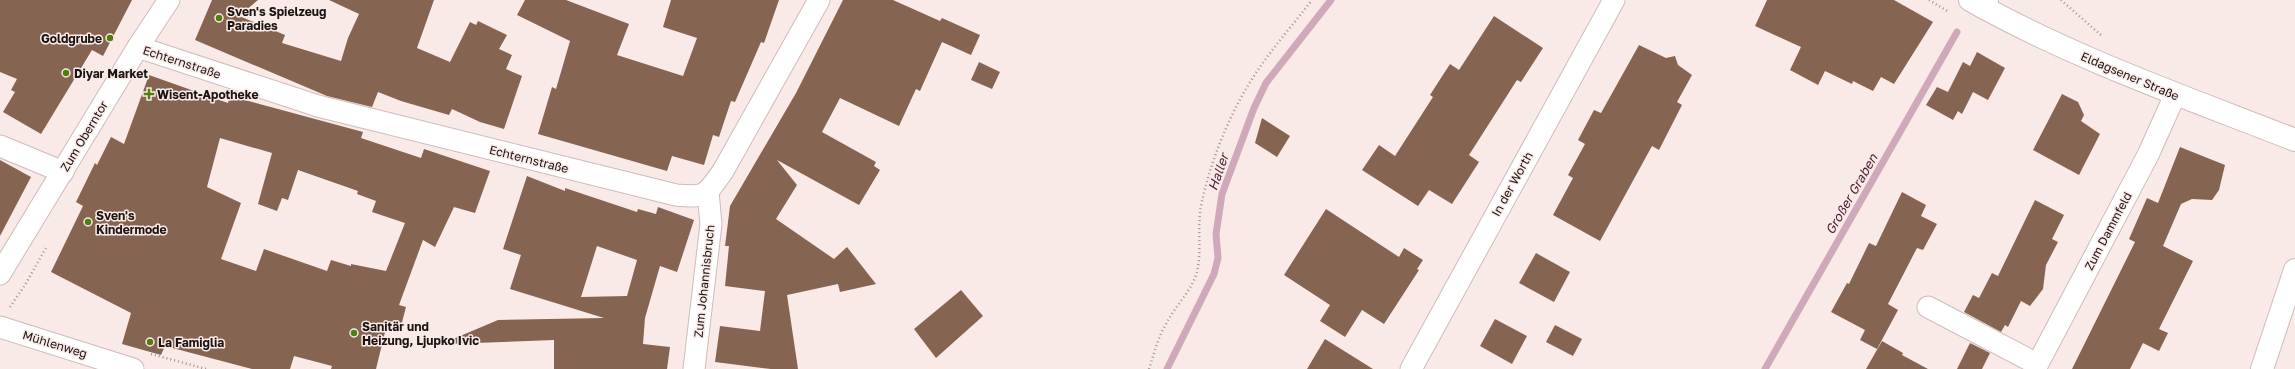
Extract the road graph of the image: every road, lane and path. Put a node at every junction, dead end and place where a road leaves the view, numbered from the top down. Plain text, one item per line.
1 (169, 0) edge
2 (819, 0) edge
3 (1312, 0) edge
4 (1614, 0) edge
5 (1980, 2) edge
6 (138, 47) junction
7 (2174, 95) junction
8 (2295, 140) edge
9 (0, 146) edge
10 (63, 172) junction
11 (708, 192) junction
12 (2295, 270) edge
13 (0, 274) edge
14 (1928, 307) dead end
15 (0, 327) edge
16 (2036, 367) edge
17 (133, 369) edge
18 (694, 369) edge
19 (1149, 369) edge
20 (1411, 369) edge
21 (2262, 369) edge

1 - 6 street, Zum Oberntor
2 - 11 street
3 - 19 path
4 - 20 street, In der Worth
5 - 7 main road, Eldagsener Straße
6 - 10 street, Zum Oberntor
6 - 11 street, Echternstraße
7 - 8 main road, Eldagsener Straße
7 - 16 street, Zum Dammfeld
9 - 10 street
10 - 13 street, Zum Oberntor
11 - 18 street, Zum Johannisbruch
12 - 21 main road
14 - 16 street, Zum Dammfeld
15 - 17 street, Mühlenweg

